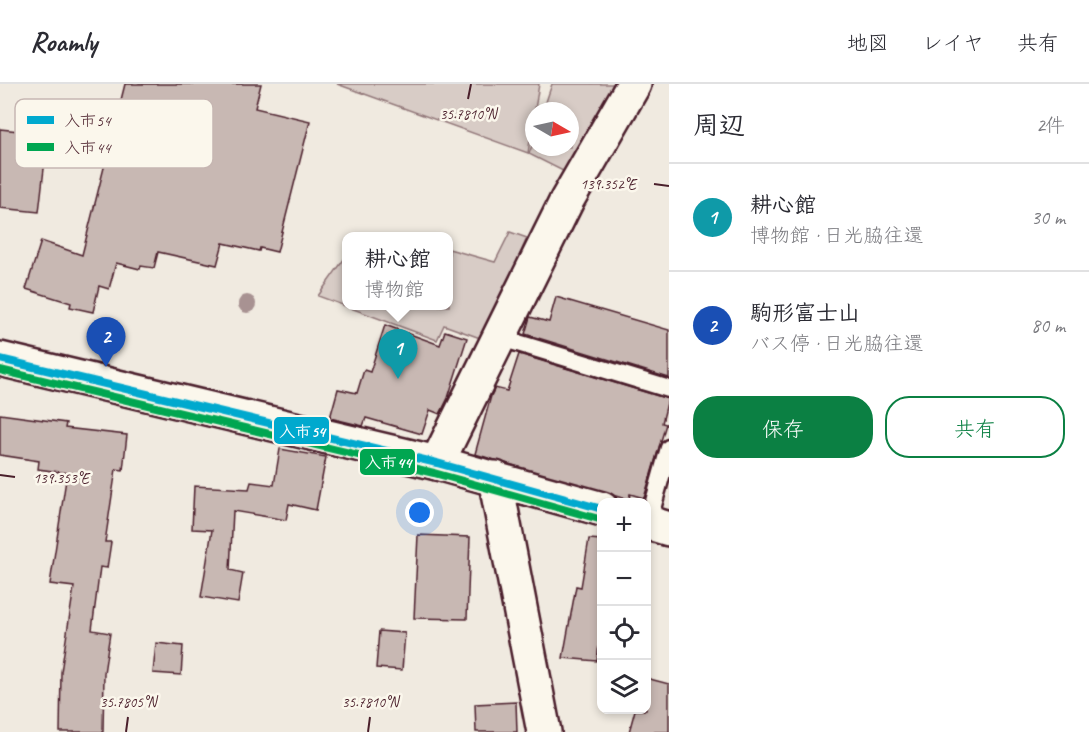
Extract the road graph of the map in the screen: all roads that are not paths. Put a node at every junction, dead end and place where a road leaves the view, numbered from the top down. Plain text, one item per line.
1 (634, 84) edge
2 (498, 337) junction
3 (0, 359) edge
4 (669, 389) edge
5 (669, 448) edge
6 (437, 463) junction
7 (495, 478) junction
8 (597, 508) edge
9 (655, 525) edge
10 (544, 732) edge

1 - 2 street
2 - 4 lane
2 - 6 street
3 - 6 street
5 - 9 lane
6 - 7 street
7 - 8 street
7 - 10 street

